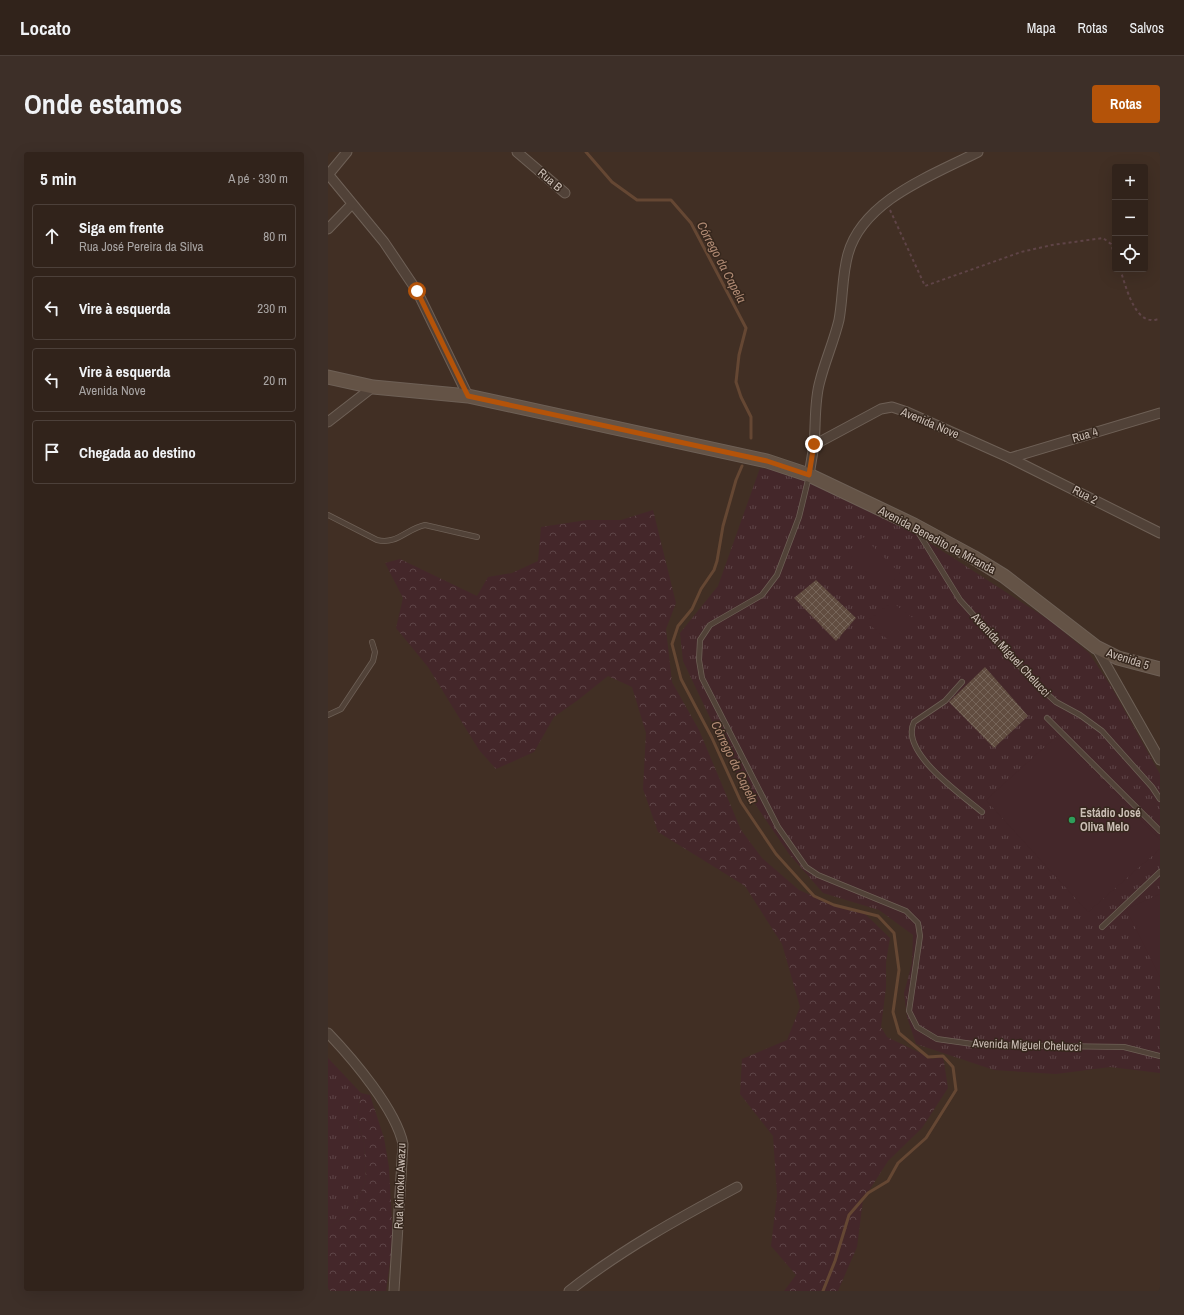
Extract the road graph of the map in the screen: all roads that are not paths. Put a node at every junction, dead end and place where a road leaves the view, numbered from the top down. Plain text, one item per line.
1 (347, 152) edge
2 (517, 152) edge
3 (978, 152) edge
4 (328, 175) edge
5 (565, 193) dead end
6 (352, 204) junction
7 (328, 229) edge
8 (328, 377) edge
9 (373, 387) junction
10 (468, 396) junction
11 (1160, 413) edge
12 (328, 422) edge
13 (814, 444) junction
14 (1010, 458) junction
15 (809, 475) junction
16 (328, 515) edge
17 (914, 525) junction
18 (1160, 533) edge
19 (477, 537) dead end
20 (372, 642) dead end
21 (1096, 647) junction
22 (1157, 666) edge
23 (962, 682) dead end
24 (328, 715) edge
25 (1047, 718) dead end
26 (1160, 760) edge
27 (1160, 799) edge
28 (982, 812) dead end
29 (1160, 831) edge
30 (1160, 872) edge
31 (1102, 926) dead end
32 (328, 1033) edge
33 (1160, 1056) edge
34 (737, 1187) dead end
35 (394, 1291) edge
36 (569, 1291) edge

1 - 4 street
2 - 5 street, Rua B
3 - 13 street
4 - 6 street
6 - 7 street
6 - 10 street
8 - 9 street, Avenida Benedito de Miranda
9 - 10 street, Avenida Benedito de Miranda
9 - 12 street
10 - 15 street, Avenida Benedito de Miranda
11 - 14 street, Rua 4
13 - 14 street, Avenida Nove
13 - 15 street
14 - 18 street, Rua 2
15 - 17 street, Avenida Benedito de Miranda
15 - 33 lane, Avenida Miguel Chelucci
16 - 19 lane
17 - 21 street, Avenida Benedito de Miranda
17 - 27 lane, Avenida Miguel Chelucci
20 - 24 lane
21 - 22 street, Avenida 5
21 - 26 street
23 - 28 lane
25 - 29 lane
30 - 31 lane
32 - 35 street, Rua Kinroku Awazu
34 - 36 street

